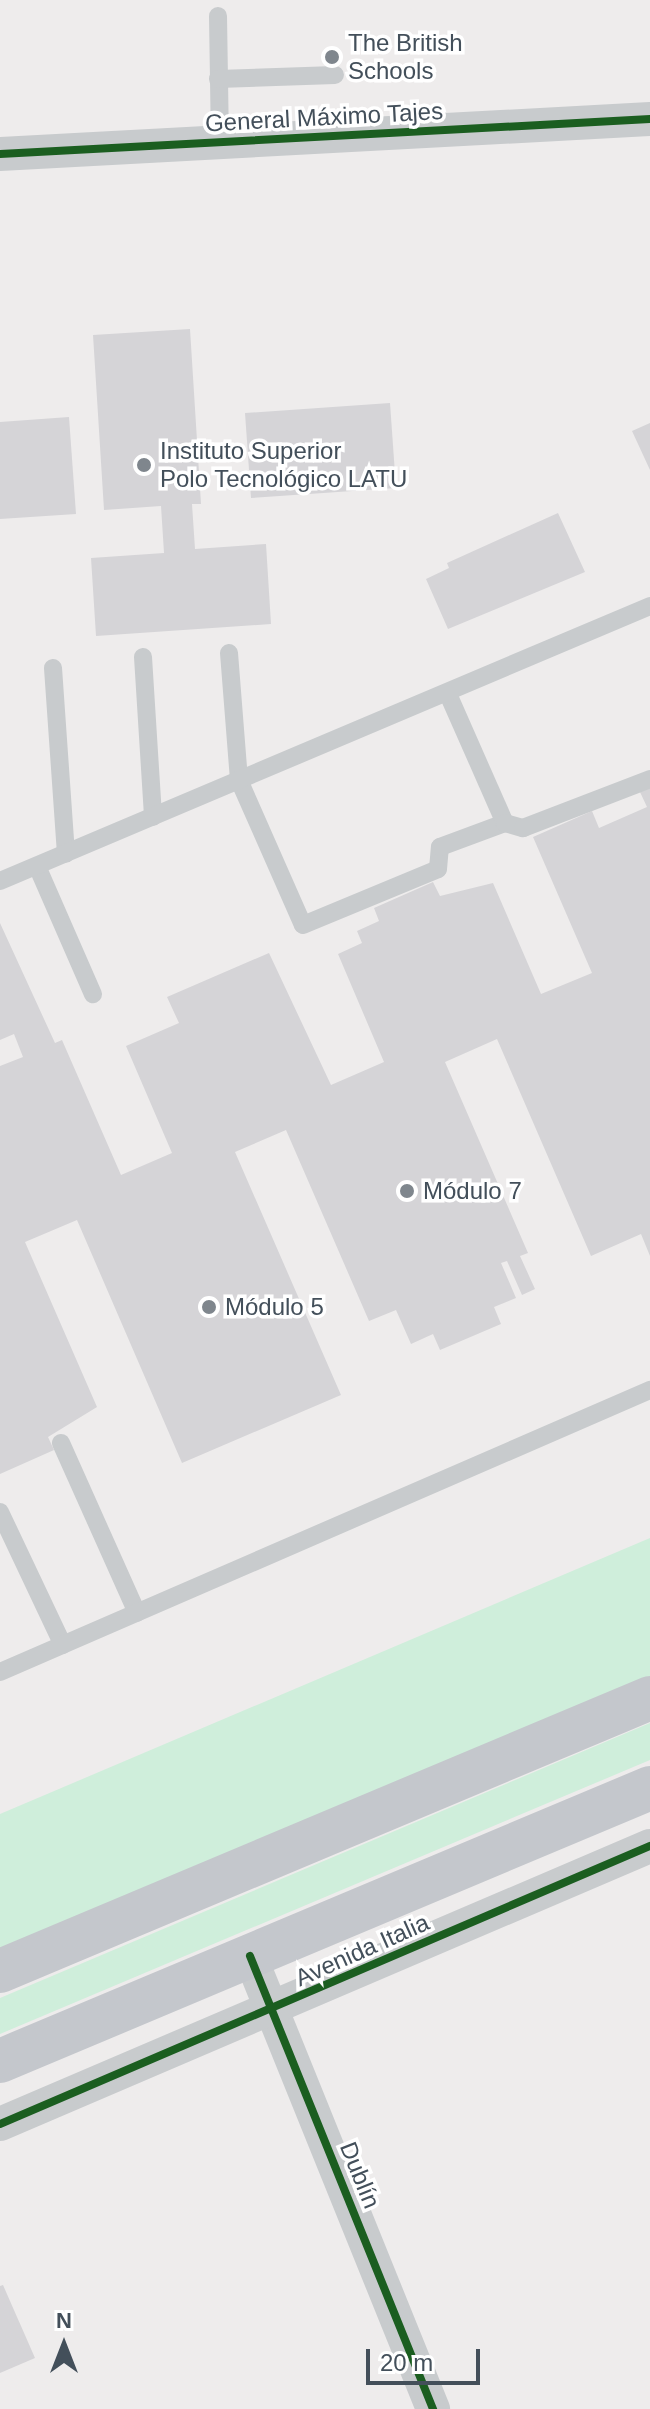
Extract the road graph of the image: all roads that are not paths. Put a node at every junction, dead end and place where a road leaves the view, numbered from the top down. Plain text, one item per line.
1 (218, 16) dead end
2 (335, 75) dead end
3 (218, 79) junction
4 (650, 119) edge
5 (220, 142) junction
6 (0, 154) edge
7 (650, 606) edge
8 (229, 653) dead end
9 (143, 657) dead end
10 (53, 668) dead end
11 (448, 694) junction
12 (650, 779) edge
13 (239, 780) junction
14 (153, 817) junction
15 (505, 823) junction
16 (66, 854) junction
17 (37, 866) junction
18 (0, 881) edge
19 (93, 994) dead end
20 (650, 1390) edge
21 (61, 1443) dead end
22 (0, 1512) edge
23 (137, 1613) junction
24 (63, 1645) junction
25 (0, 1672) edge
26 (650, 1698) edge
27 (650, 1788) edge
28 (650, 1846) edge
29 (250, 1956) junction
30 (0, 1971) edge
31 (272, 2011) junction
32 (0, 2061) edge
33 (0, 2124) edge
34 (433, 2409) edge

1 - 3 lane
2 - 3 lane
3 - 5 lane
4 - 5 street, General Máximo Tajes
5 - 6 street, General Máximo Tajes
7 - 11 lane
8 - 13 lane
9 - 14 lane
10 - 16 lane
11 - 13 lane
11 - 15 lane
12 - 15 lane
13 - 14 lane
13 - 15 lane
14 - 16 lane
16 - 17 lane
17 - 18 lane
17 - 19 lane
20 - 23 lane
21 - 23 lane
22 - 24 lane
23 - 24 lane
24 - 25 lane
26 - 30 main road
27 - 29 main road, Avenida Italia
28 - 31 street, Avenida Italia
29 - 31 street, Dublín
29 - 32 main road, Avenida Italia
31 - 33 street, Avenida Italia
31 - 34 street, Dublín

